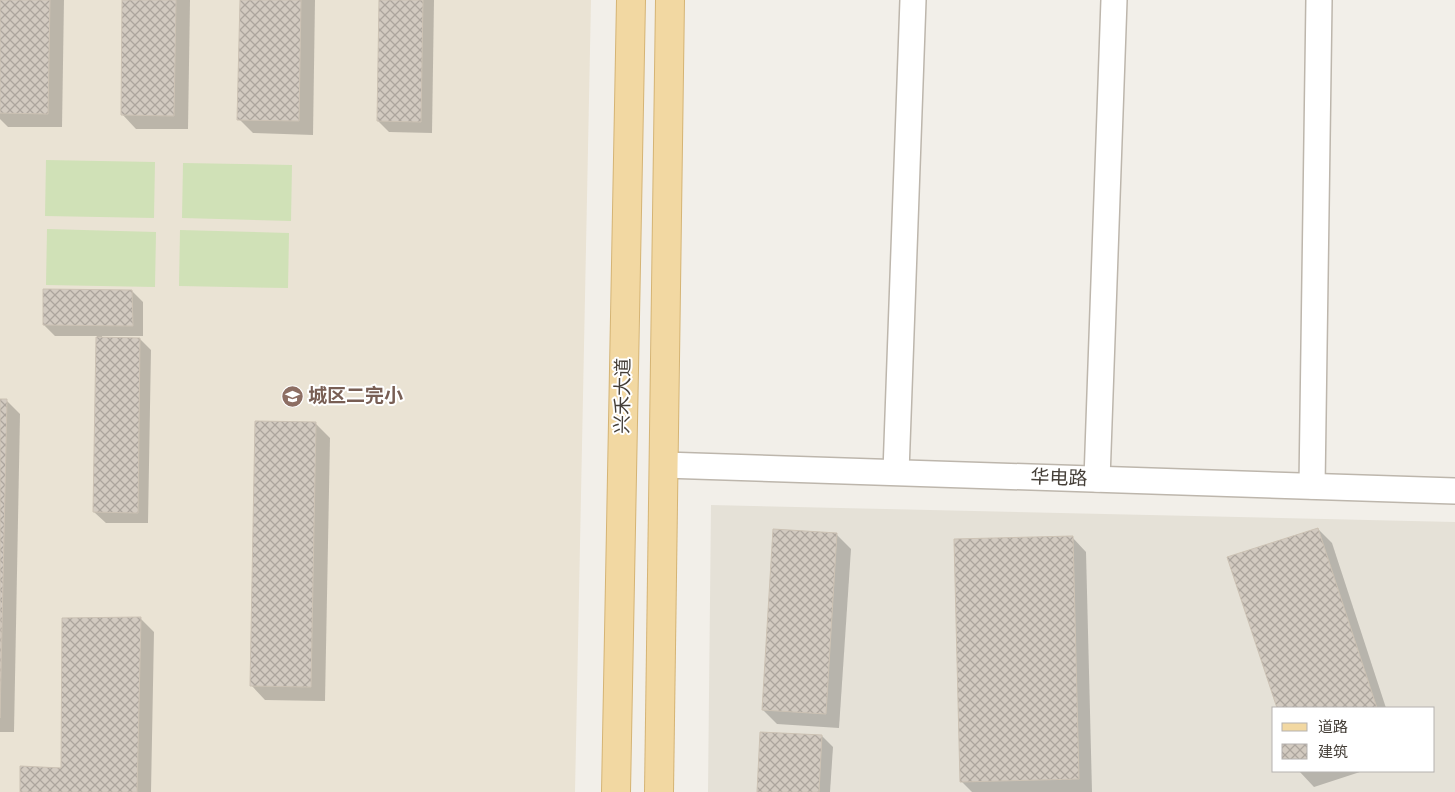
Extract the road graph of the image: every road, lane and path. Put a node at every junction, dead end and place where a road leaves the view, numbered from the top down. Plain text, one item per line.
1 (631, 0) edge
2 (670, 0) edge
3 (912, 0) edge
4 (1114, 0) edge
5 (1318, 0) edge
6 (664, 464) junction
7 (896, 472) junction
8 (1097, 479) junction
9 (1312, 486) junction
10 (1455, 491) edge
11 (616, 792) edge
12 (659, 792) edge

1 - 11 main road, 兴禾大道
2 - 6 main road
3 - 7 street
4 - 8 street
5 - 9 street
6 - 7 street, 华电路
6 - 12 main road
7 - 8 street, 华电路
8 - 9 street, 华电路
9 - 10 street, 华电路

